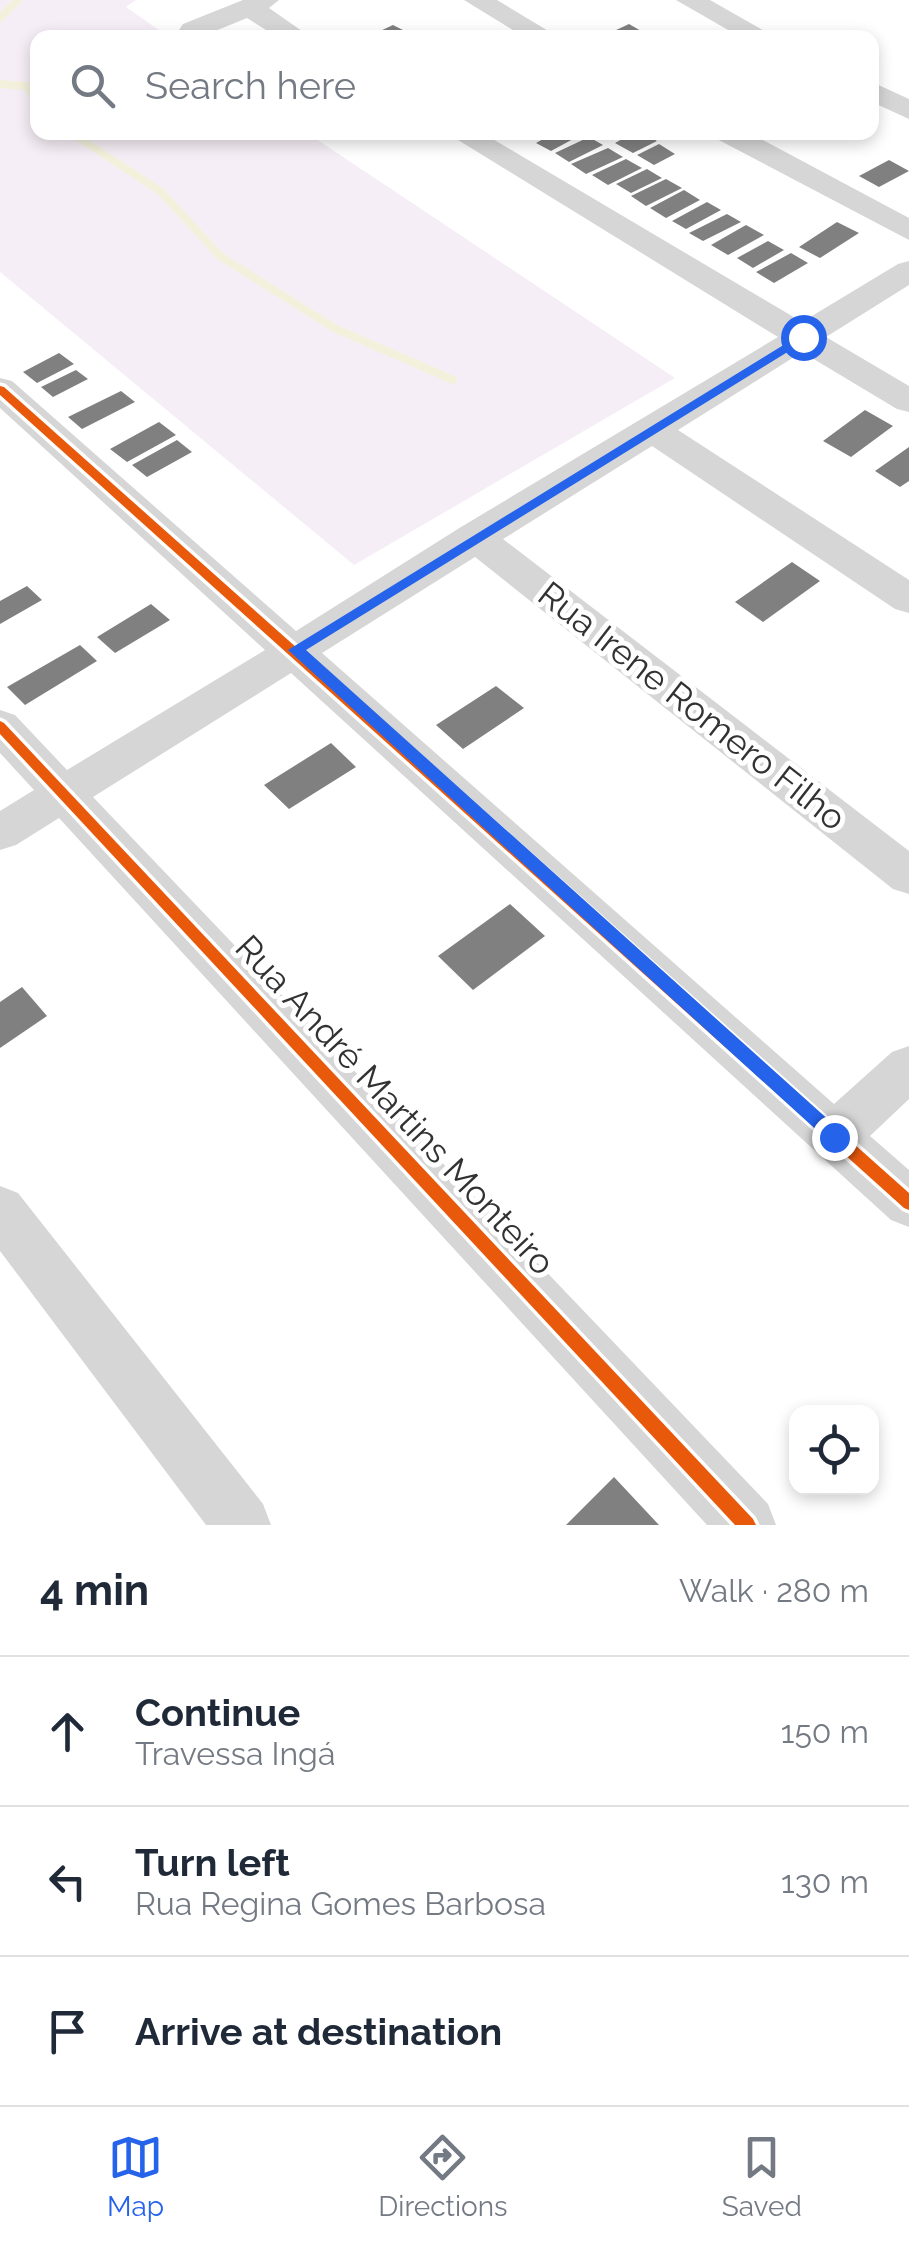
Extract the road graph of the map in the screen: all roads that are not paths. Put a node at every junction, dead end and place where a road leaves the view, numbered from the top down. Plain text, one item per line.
1 (477, 0) edge
2 (690, 0) edge
3 (257, 4) edge
4 (193, 30) dead end
5 (289, 30) edge
6 (533, 30) edge
7 (748, 30) edge
8 (879, 95) edge
9 (909, 110) edge
10 (472, 140) edge
11 (740, 140) edge
12 (909, 230) edge
13 (909, 271) edge
14 (803, 337) junction
15 (0, 389) edge
16 (909, 401) edge
17 (653, 430) junction
18 (474, 536) junction
19 (909, 599) edge
20 (295, 650) junction
21 (0, 726) edge
22 (64, 794) junction
23 (0, 832) edge
24 (909, 876) edge
25 (909, 1066) edge
26 (834, 1137) junction
27 (909, 1203) edge
28 (0, 1210) edge
29 (242, 1525) edge
30 (746, 1525) edge

1 - 6 street
2 - 7 street
3 - 4 street
3 - 5 street
8 - 9 street
10 - 14 street
11 - 12 street
13 - 14 street
14 - 16 street
14 - 17 street
15 - 20 street
17 - 18 street
17 - 19 street
18 - 20 street
18 - 24 street, Rua Irene Romero Filho
20 - 22 street
20 - 26 street
21 - 22 street, Rua André Martins Monteiro
22 - 23 street
22 - 30 street, Rua André Martins Monteiro
25 - 26 street
26 - 27 street
28 - 29 street

